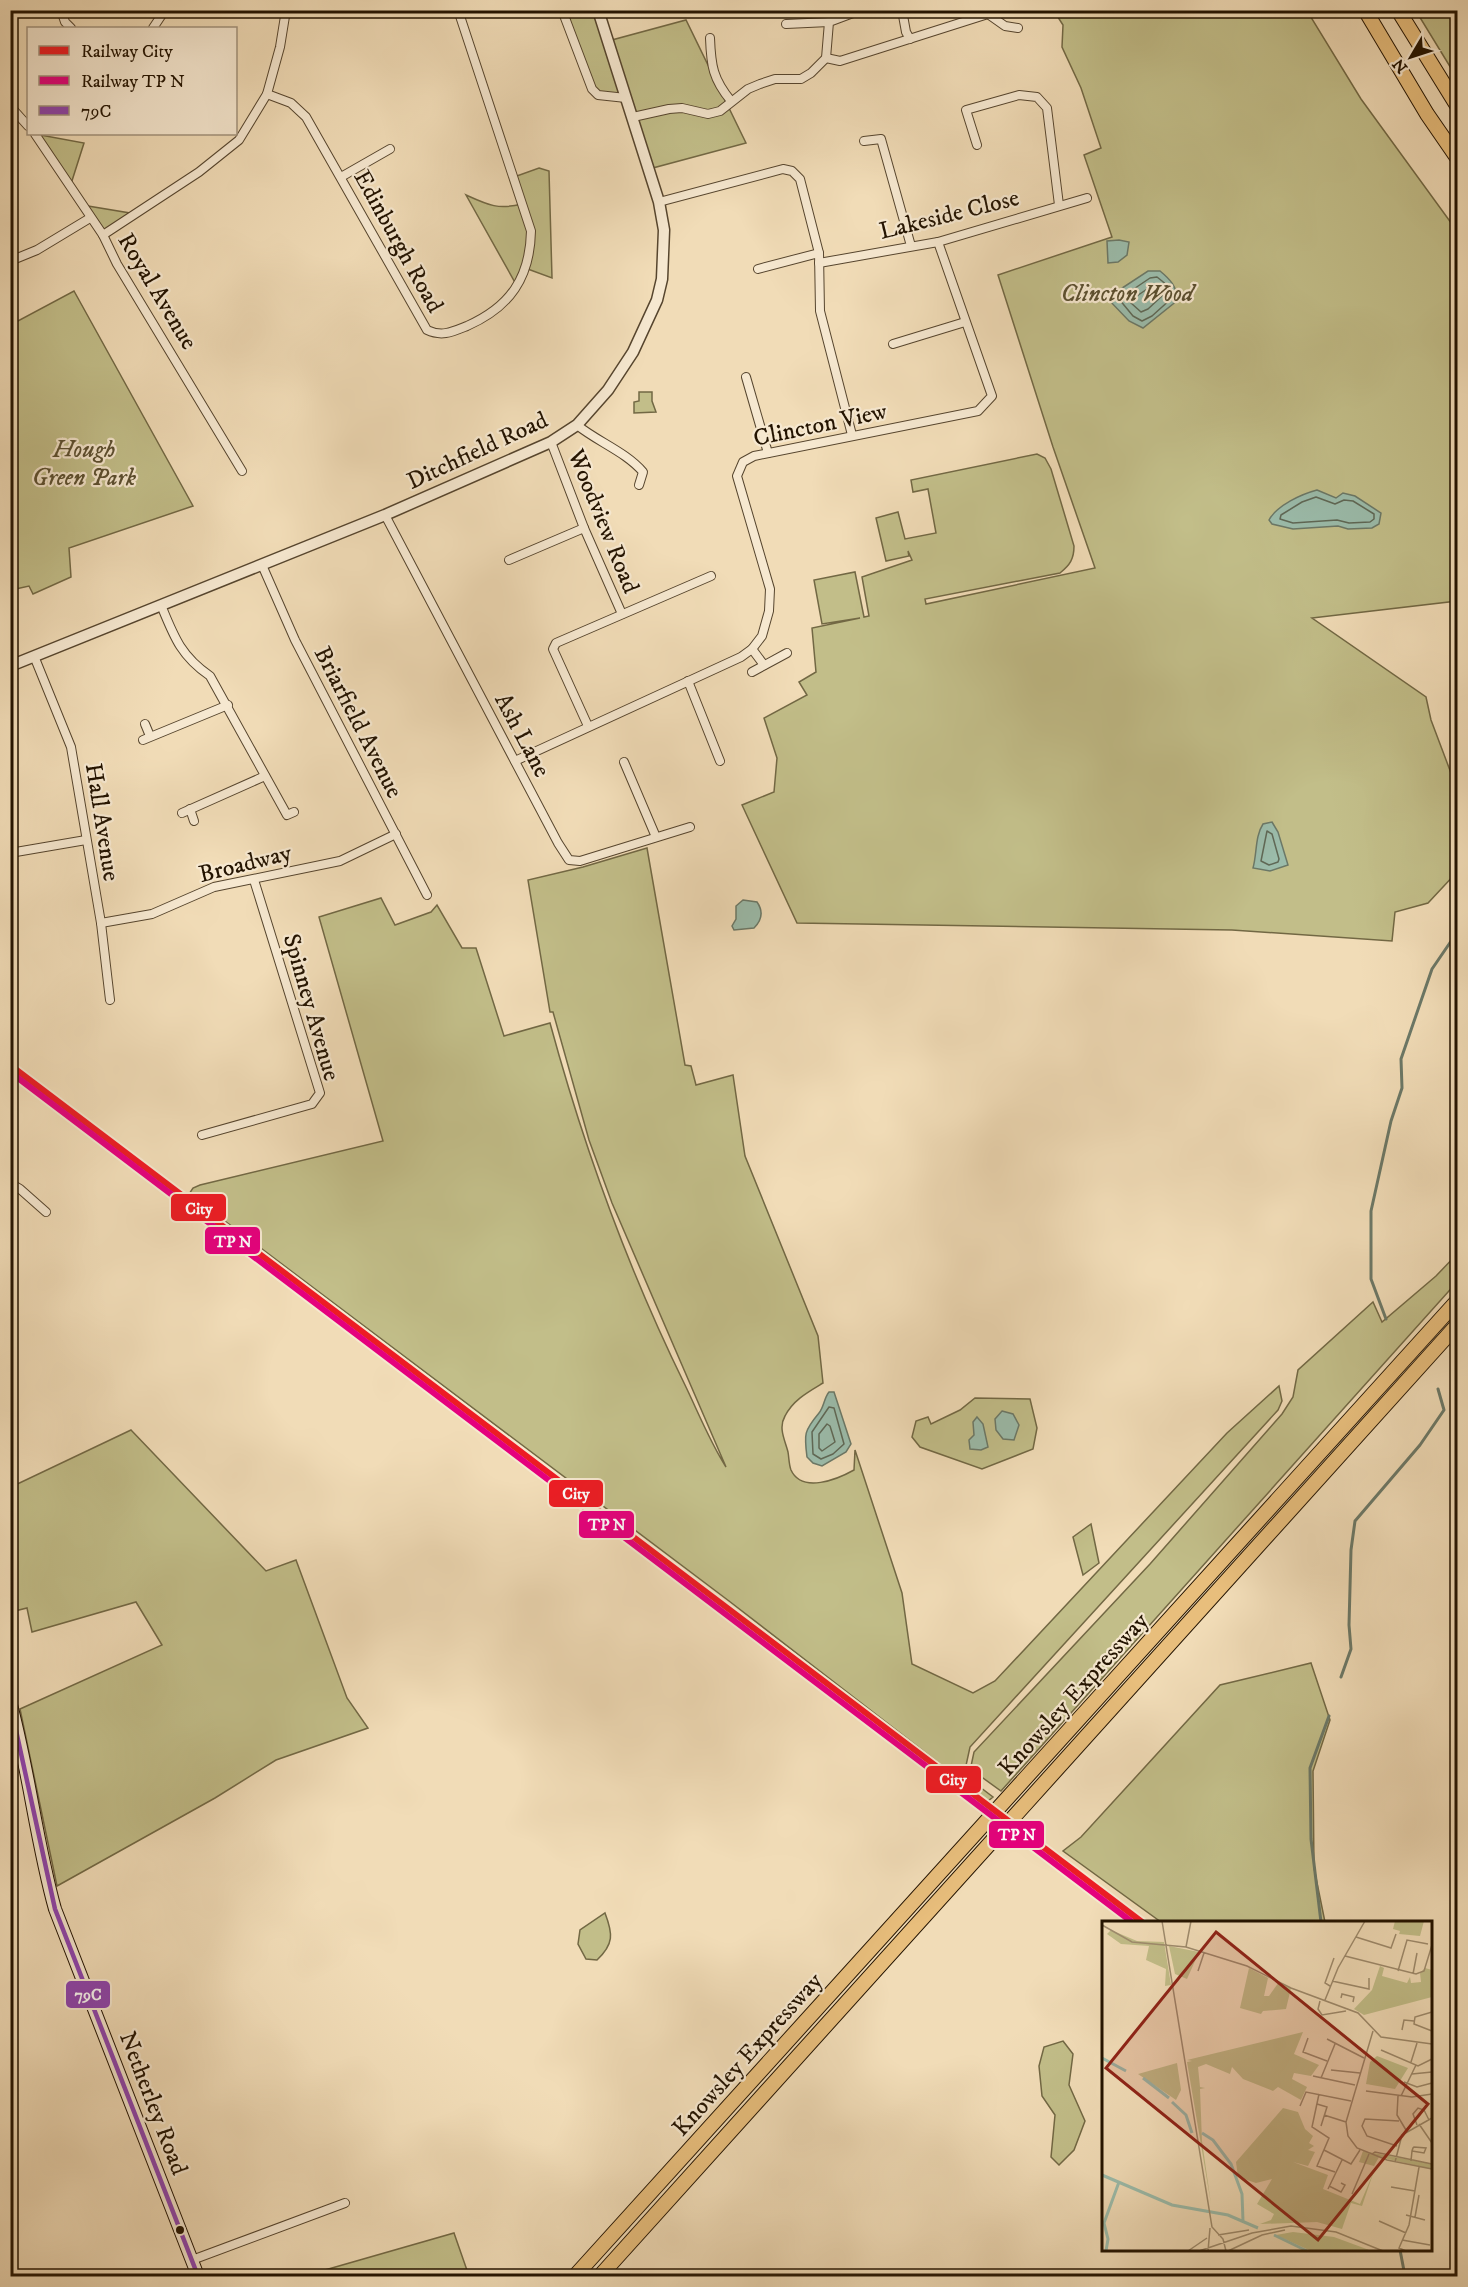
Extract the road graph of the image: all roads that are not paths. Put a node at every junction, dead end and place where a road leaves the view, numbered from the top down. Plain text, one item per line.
1 (61, 10) edge
2 (165, 10) edge
3 (286, 10) edge
4 (458, 10) edge
5 (562, 10) edge
6 (598, 10) edge
7 (861, 10) edge
8 (902, 10) edge
9 (1365, 10) edge
10 (1398, 10) edge
11 (989, 12) edge
12 (828, 22) junction
13 (786, 24) dead end
14 (70, 27) edge
15 (154, 27) edge
16 (1018, 28) dead end
17 (710, 38) dead end
18 (910, 39) junction
19 (826, 58) junction
20 (267, 94) junction
21 (626, 98) junction
22 (731, 101) junction
23 (10, 106) edge
24 (1458, 107) edge
25 (633, 117) junction
26 (27, 125) edge
27 (36, 135) edge
28 (864, 141) dead end
29 (977, 145) dead end
30 (390, 149) dead end
31 (1458, 159) edge
32 (341, 177) junction
33 (1087, 198) dead end
34 (659, 202) junction
35 (1059, 205) junction
36 (90, 218) junction
37 (103, 235) junction
38 (938, 242) junction
39 (911, 246) junction
40 (819, 253) junction
41 (10, 261) edge
42 (819, 263) junction
43 (758, 269) dead end
44 (965, 322) junction
45 (893, 344) dead end
46 (746, 377) dead end
47 (577, 425) junction
48 (852, 435) junction
49 (551, 442) junction
50 (768, 453) junction
51 (242, 471) dead end
52 (639, 485) dead end
53 (386, 514) junction
54 (584, 528) junction
55 (509, 560) dead end
56 (262, 565) junction
57 (711, 576) dead end
58 (161, 605) junction
59 (622, 614) junction
60 (752, 649) junction
61 (787, 653) dead end
62 (34, 656) junction
63 (764, 665) junction
64 (10, 666) edge
65 (752, 672) dead end
66 (688, 681) junction
67 (228, 705) junction
68 (145, 724) dead end
69 (588, 726) junction
70 (515, 761) junction
71 (720, 761) dead end
72 (624, 762) dead end
73 (266, 776) junction
74 (294, 812) dead end
75 (194, 821) dead end
76 (690, 827) dead end
77 (396, 834) junction
78 (656, 837) junction
79 (86, 840) junction
80 (10, 853) edge
81 (254, 880) junction
82 (427, 895) dead end
83 (101, 923) junction
84 (110, 1000) dead end
85 (202, 1135) dead end
86 (10, 1183) edge
87 (46, 1212) dead end
88 (1458, 1300) edge
89 (1458, 1324) edge
90 (10, 1701) edge
91 (345, 2203) dead end
92 (192, 2260) junction
93 (198, 2277) edge
94 (575, 2277) edge
95 (600, 2277) edge

1 - 14 street
2 - 15 street
3 - 20 street
4 - 32 street, Edinburgh Road
5 - 21 street
6 - 21 street, Ditchfield Road
7 - 12 street
8 - 18 street
9 - 31 highway
10 - 24 highway
11 - 16 street
11 - 18 street
12 - 13 street
12 - 19 street
17 - 22 street
18 - 19 street
19 - 22 street
20 - 32 street, Edinburgh Road
20 - 37 street
21 - 25 street, Ditchfield Road
22 - 25 street
23 - 26 street
25 - 34 street, Ditchfield Road
27 - 36 street, Royal Avenue
28 - 39 street
29 - 35 street
30 - 32 street
33 - 35 street, Lakeside Close
34 - 40 street
34 - 47 street, Ditchfield Road
35 - 38 street, Lakeside Close
36 - 37 street, Royal Avenue
36 - 41 street
37 - 51 street, Royal Avenue
38 - 39 street, Lakeside Close
38 - 44 street, Clincton View
39 - 42 street, Lakeside Close
40 - 42 street
40 - 43 street
42 - 48 street
44 - 45 street
44 - 48 street, Clincton View
46 - 50 street
47 - 49 street, Ditchfield Road
47 - 52 street
48 - 50 street, Clincton View
49 - 53 street, Ditchfield Road
49 - 54 street, Woodview Road
50 - 60 street, Clincton View
53 - 56 street, Ditchfield Road
53 - 70 street, Ash Lane
54 - 55 street
54 - 59 street, Woodview Road
56 - 58 street, Ditchfield Road
56 - 77 street, Briarfield Avenue
57 - 59 street
58 - 62 street, Ditchfield Road
58 - 67 street
59 - 69 street
60 - 63 street
60 - 66 street
61 - 63 street
62 - 64 street, Ditchfield Road
62 - 79 street, Hall Avenue
63 - 65 street
66 - 69 street
66 - 71 street
67 - 68 street
67 - 73 street
69 - 70 street
70 - 78 street, Ash Lane
72 - 78 street
73 - 74 street
73 - 75 street
76 - 78 street, Ash Lane
77 - 81 street, Broadway
77 - 82 street, Briarfield Avenue
79 - 80 street
79 - 83 street, Hall Avenue
81 - 83 street, Broadway
81 - 85 street, Spinney Avenue
83 - 84 street, Hall Avenue
86 - 87 street
88 - 94 highway, Knowsley Expressway
89 - 95 highway, Knowsley Expressway
90 - 92 main road, Netherley Road
91 - 92 street
92 - 93 main road, Netherley Road

